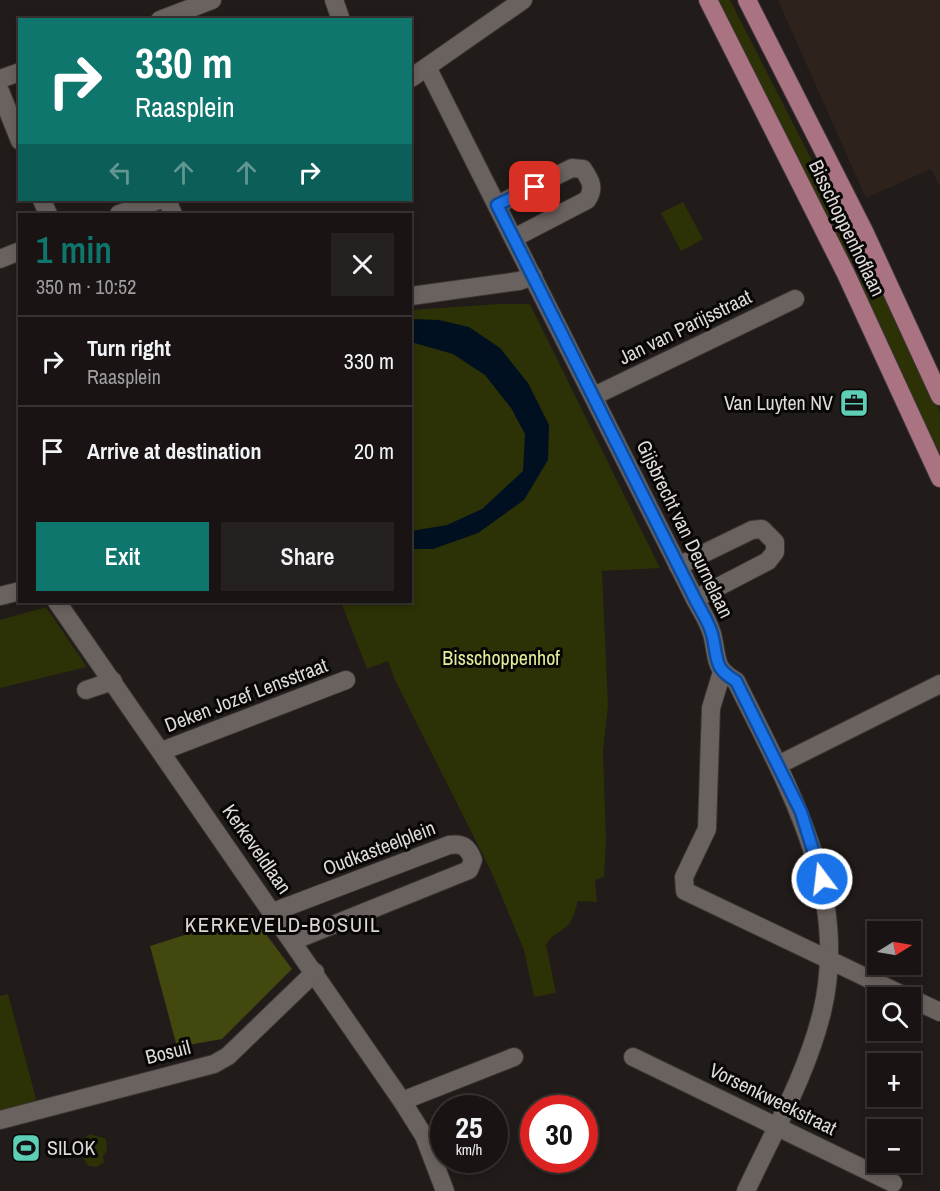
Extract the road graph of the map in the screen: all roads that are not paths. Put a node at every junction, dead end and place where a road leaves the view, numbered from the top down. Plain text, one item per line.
1 (212, 0) edge
2 (334, 0) edge
3 (523, 0) edge
4 (708, 0) edge
5 (747, 0) edge
6 (165, 18) edge
7 (340, 18) edge
8 (427, 67) junction
9 (18, 73) edge
10 (412, 77) edge
11 (0, 79) edge
12 (0, 91) edge
13 (18, 136) edge
14 (156, 201) edge
15 (497, 205) junction
16 (122, 213) edge
17 (514, 238) junction
18 (18, 252) edge
19 (0, 259) edge
20 (533, 276) junction
21 (412, 296) edge
22 (795, 298) dead end
23 (594, 396) junction
24 (940, 396) edge
25 (940, 478) edge
26 (678, 566) junction
27 (18, 592) edge
28 (0, 596) edge
29 (695, 599) junction
30 (58, 603) edge
31 (722, 672) junction
32 (346, 680) dead end
33 (113, 681) junction
34 (940, 684) edge
35 (86, 690) dead end
36 (162, 751) junction
37 (778, 765) junction
38 (273, 912) junction
39 (293, 940) junction
40 (828, 959) junction
41 (315, 972) junction
42 (887, 987) edge
43 (921, 1003) edge
44 (940, 1012) edge
45 (514, 1057) dead end
46 (633, 1057) dead end
47 (402, 1101) junction
48 (0, 1120) edge
49 (777, 1126) junction
50 (893, 1183) dead end
51 (445, 1191) edge
52 (746, 1191) edge

1 - 6 street
2 - 7 street
3 - 8 street
4 - 25 main road, Bisschoppenhoflaan
5 - 24 main road, Bisschoppenhoflaan
8 - 10 street
8 - 15 street, Gijsbrecht van Deurnelaan
9 - 11 street
12 - 13 street
14 - 16 street
15 - 17 street, Gijsbrecht van Deurnelaan
15 - 17 street
17 - 20 street, Gijsbrecht van Deurnelaan
18 - 19 street
20 - 21 street
20 - 23 street, Gijsbrecht van Deurnelaan
22 - 23 street, Jan van Parijsstraat
23 - 26 street, Gijsbrecht van Deurnelaan
26 - 29 street, Gijsbrecht van Deurnelaan
26 - 29 street
27 - 28 street
29 - 31 street, Gijsbrecht van Deurnelaan
30 - 33 street, Kerkeveldlaan
31 - 37 street, Gijsbrecht van Deurnelaan
31 - 40 street
32 - 36 street, Deken Jozef Lensstraat
33 - 35 street
33 - 36 street, Kerkeveldlaan
34 - 37 street
36 - 38 street, Kerkeveldlaan
37 - 40 street, Gijsbrecht van Deurnelaan
38 - 39 street, Kerkeveldlaan
38 - 39 street, Oudkasteelplein
39 - 41 street, Kerkeveldlaan
40 - 42 street
40 - 49 street, Gijsbrecht van Deurnelaan
41 - 47 street, Kerkeveldlaan
41 - 48 street, Bosuil
43 - 44 street
45 - 47 street
46 - 49 street, Vorsenkweekstraat
47 - 51 street, Kerkeveldlaan
49 - 50 street, Vorsenkweekstraat
49 - 52 street, Gijsbrecht van Deurnelaan

